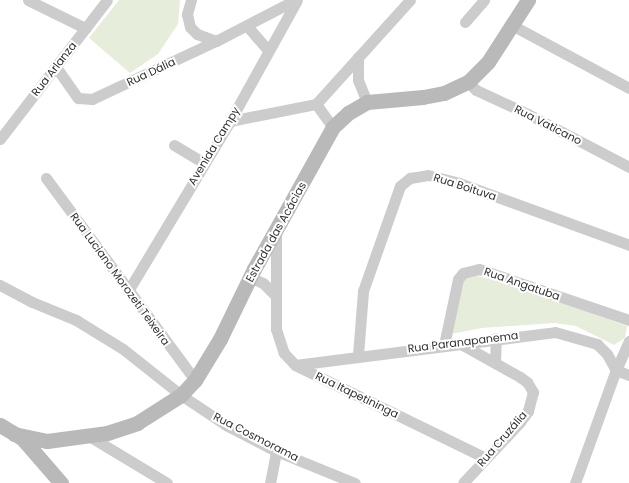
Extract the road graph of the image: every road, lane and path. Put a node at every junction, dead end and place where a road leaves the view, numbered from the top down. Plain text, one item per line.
1 (28, 0) edge
2 (107, 0) edge
3 (191, 0) edge
4 (296, 0) edge
5 (410, 0) edge
6 (484, 0) edge
7 (528, 0) edge
8 (465, 22) dead end
9 (510, 24) junction
10 (247, 26) junction
11 (85, 28) junction
12 (216, 41) junction
13 (269, 51) junction
14 (358, 57) junction
15 (56, 67) junction
16 (468, 82) junction
17 (629, 88) edge
18 (367, 102) junction
19 (316, 104) junction
20 (230, 121) junction
21 (333, 127) junction
22 (0, 139) edge
23 (174, 145) dead end
24 (204, 162) junction
25 (629, 167) edge
26 (46, 178) dead end
27 (276, 232) junction
28 (629, 245) edge
29 (250, 277) junction
30 (0, 285) edge
31 (128, 291) junction
32 (275, 295) junction
33 (629, 320) edge
34 (496, 338) junction
35 (629, 341) edge
36 (459, 343) junction
37 (444, 345) junction
38 (358, 355) junction
39 (495, 363) junction
40 (295, 364) junction
41 (616, 370) junction
42 (629, 375) edge
43 (195, 380) junction
44 (181, 395) junction
45 (0, 425) edge
46 (7, 434) edge
47 (88, 436) junction
48 (276, 450) junction
49 (486, 458) junction
50 (61, 483) edge
51 (166, 483) edge
52 (270, 483) edge
53 (356, 483) edge
54 (463, 483) edge
55 (575, 483) edge

1 - 11 street
2 - 11 street, Rua Arlanza
3 - 12 street
4 - 10 street, Rua Dália
4 - 13 street, Avenida Campy
5 - 14 street
6 - 8 street
7 - 9 street, Estrada das Acácias
9 - 16 street, Estrada das Acácias
9 - 17 street
10 - 12 street, Rua Dália
10 - 13 street
11 - 15 street, Rua Arlanza
12 - 15 street, Rua Dália
13 - 20 street, Avenida Campy
14 - 18 street
14 - 19 street
15 - 22 street, Rua Arlanza
16 - 18 street, Estrada das Acácias
16 - 25 street, Rua Vaticano
18 - 21 street, Estrada das Acácias
19 - 20 street
19 - 21 street
20 - 24 street, Avenida Campy
21 - 27 street, Estrada das Acácias
23 - 24 street
24 - 31 street, Avenida Campy
26 - 31 street, Rua Luciano Morozeti Teixeira
27 - 29 street, Estrada das Acácias
27 - 32 street, Rua Itapetininga
28 - 38 street, Rua Boituva
29 - 32 street
29 - 43 street, Estrada das Acácias
30 - 44 street, Rua Cosmorama
31 - 43 street, Rua Luciano Morozeti Teixeira
32 - 40 street, Rua Itapetininga
33 - 37 street, Rua Angatuba
34 - 36 street, Rua Paranapanema
34 - 39 street
34 - 41 street, Rua Paranapanema
35 - 41 street
36 - 37 street, Rua Paranapanema
36 - 39 street, Rua Cruzália
37 - 38 street, Rua Paranapanema
38 - 40 street, Rua Paranapanema
39 - 49 street, Rua Cruzália
40 - 49 street, Rua Itapetininga
41 - 42 street
41 - 55 street
43 - 44 street, Estrada das Acácias
44 - 47 street, Estrada das Acácias
44 - 48 street, Rua Cosmorama
45 - 46 street
46 - 47 street, Estrada das Acácias
46 - 50 street
47 - 51 street
48 - 52 street
48 - 53 street, Rua Cosmorama
49 - 54 street, Rua Cruzália

